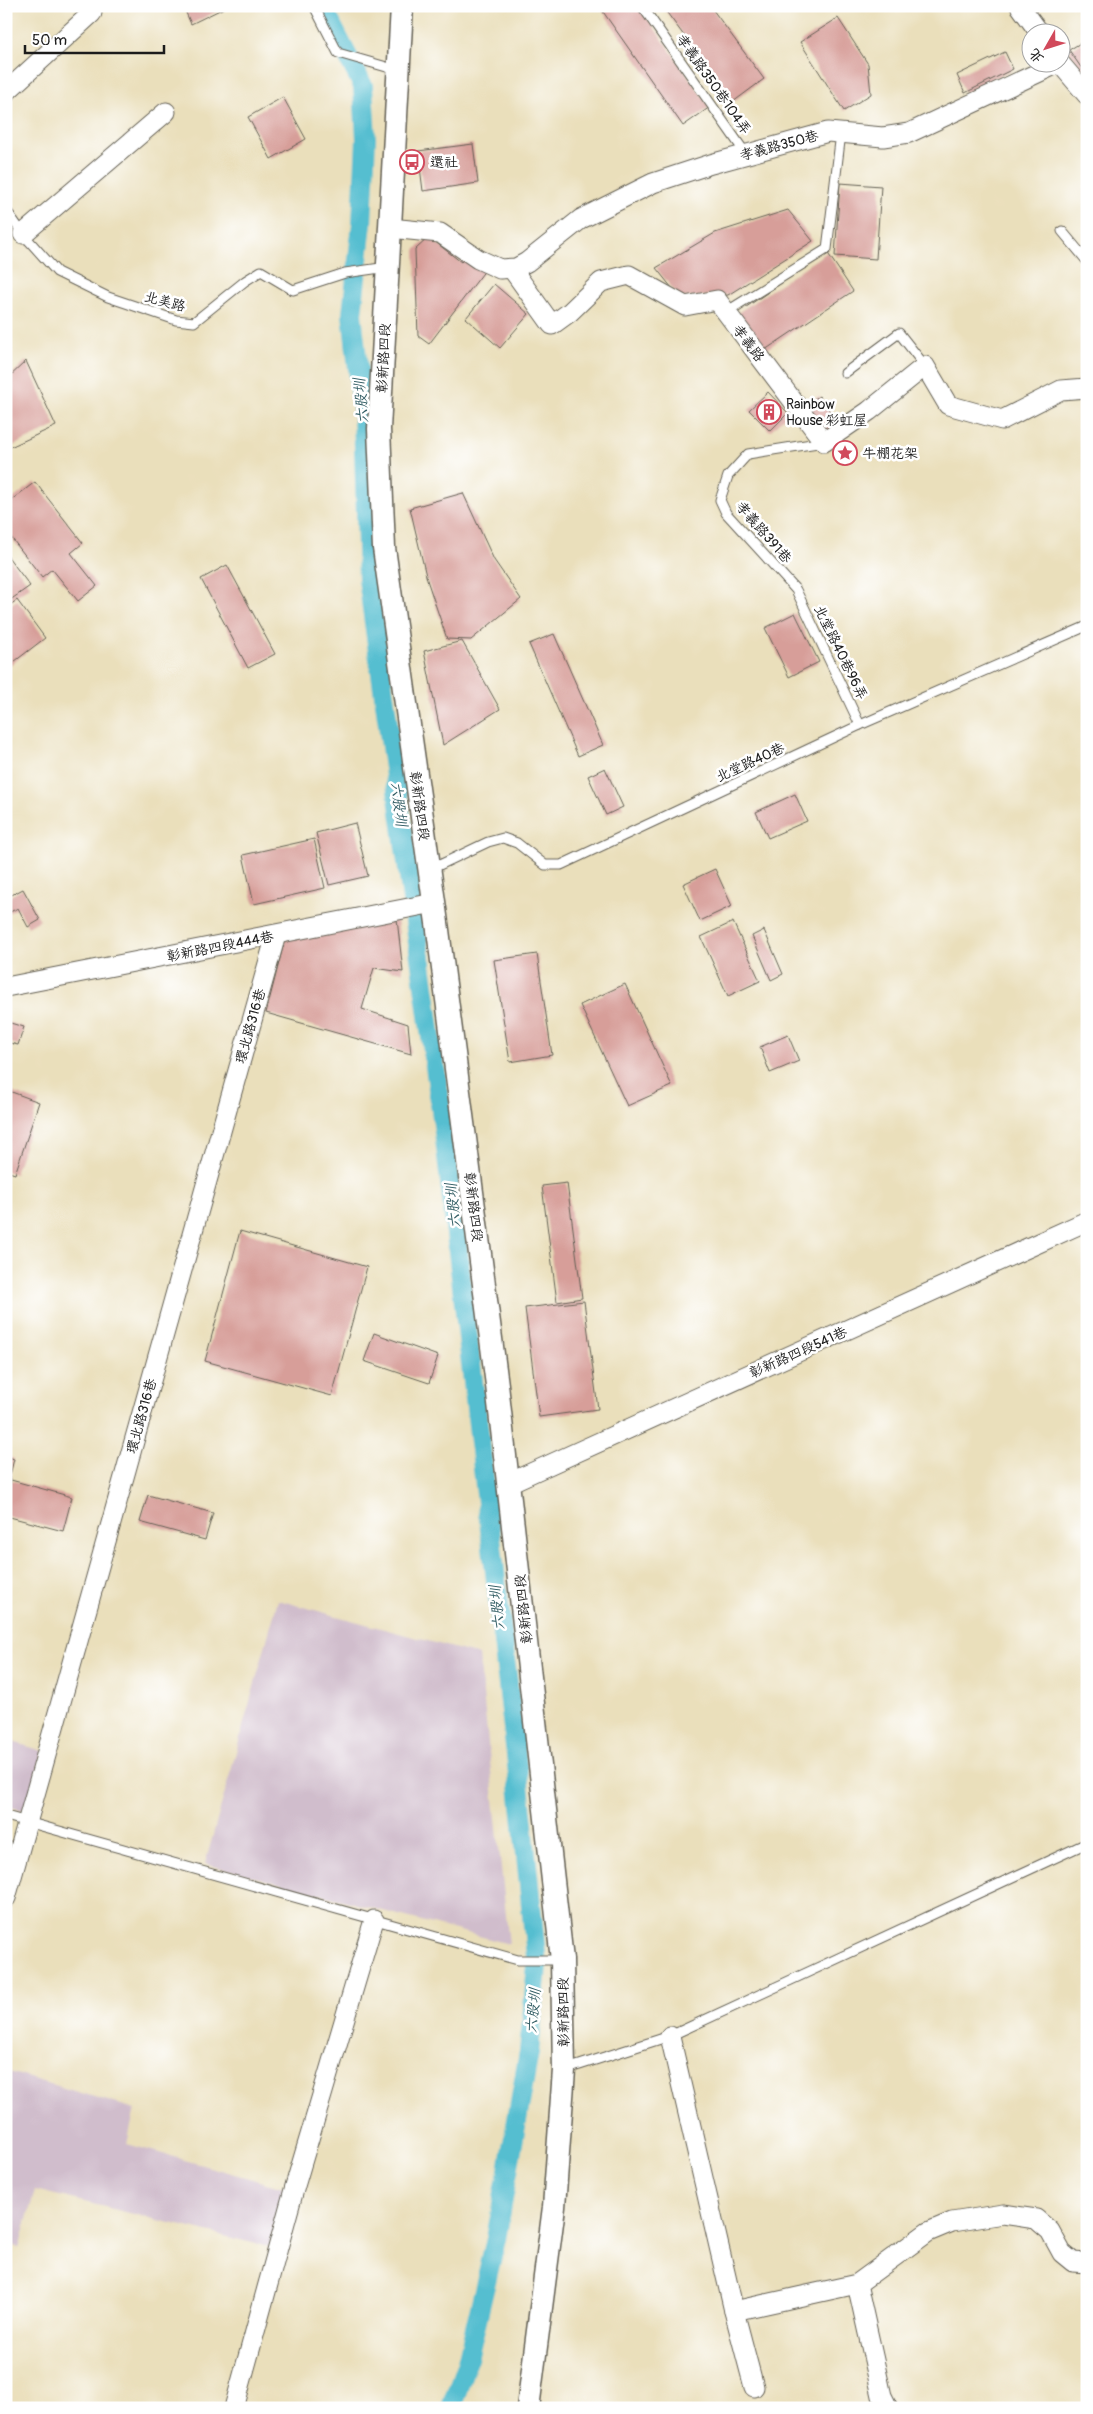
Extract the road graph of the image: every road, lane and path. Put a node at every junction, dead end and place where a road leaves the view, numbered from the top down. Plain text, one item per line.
1 (314, 6) edge
2 (402, 6) edge
3 (642, 6) edge
4 (1020, 6) edge
5 (92, 14) dead end
6 (1032, 22) edge
7 (399, 70) junction
8 (1040, 72) edge
9 (1067, 72) edge
10 (6, 92) edge
11 (1087, 94) edge
12 (166, 112) dead end
13 (841, 133) junction
14 (746, 154) junction
15 (6, 210) edge
16 (390, 228) junction
17 (1062, 231) dead end
18 (23, 234) junction
19 (1087, 261) edge
20 (388, 267) junction
21 (512, 268) junction
22 (726, 312) junction
23 (925, 366) junction
24 (845, 373) dead end
25 (1087, 388) edge
26 (824, 442) junction
27 (796, 590) joint
28 (1087, 626) edge
29 (860, 725) junction
30 (429, 871) junction
31 (433, 904) junction
32 (276, 935) junction
33 (6, 986) edge
34 (1087, 1221) edge
35 (509, 1483) junction
36 (6, 1816) edge
37 (27, 1822) junction
38 (1087, 1843) edge
39 (6, 1898) edge
40 (374, 1920) junction
41 (562, 1960) junction
42 (670, 2036) junction
43 (564, 2070) junction
44 (1087, 2263) edge
45 (857, 2284) junction
46 (734, 2310) junction
47 (754, 2387) dead end
48 (234, 2408) edge
49 (528, 2408) edge
50 (888, 2408) edge

1 - 7 lane
2 - 7 street, 彰新路四段
3 - 14 lane, 孝義路350巷104弄
4 - 6 street
5 - 10 street
7 - 16 street, 彰新路四段
8 - 13 street, 孝義路350巷
9 - 11 street
12 - 18 street
13 - 14 street, 孝義路350巷
13 - 22 lane
14 - 21 street, 孝義路350巷
15 - 18 lane, 北美路
16 - 20 street, 彰新路四段
16 - 21 street
17 - 19 lane
18 - 20 lane, 北美路
20 - 30 street, 彰新路四段
21 - 22 street, 孝義路
22 - 26 street, 孝義路
23 - 24 lane
23 - 25 street
23 - 26 street
26 - 27 lane, 孝義路391巷
27 - 29 lane, 北堂路40巷96弄
28 - 29 lane, 北堂路40巷
29 - 30 lane, 北堂路40巷
30 - 31 street, 彰新路四段
31 - 32 street, 彰新路四段444巷
31 - 35 street, 彰新路四段
32 - 33 street, 彰新路四段444巷
32 - 37 street, 環北路316巷
34 - 35 street, 彰新路四段541巷
35 - 41 street, 彰新路四段
36 - 37 lane
37 - 39 street, 環北路316巷
37 - 40 lane
38 - 42 lane
40 - 41 lane
40 - 48 street
41 - 43 street, 彰新路四段
42 - 43 lane
42 - 46 street
43 - 49 street, 彰新路四段
44 - 45 street
45 - 46 street
45 - 50 street
46 - 47 street

